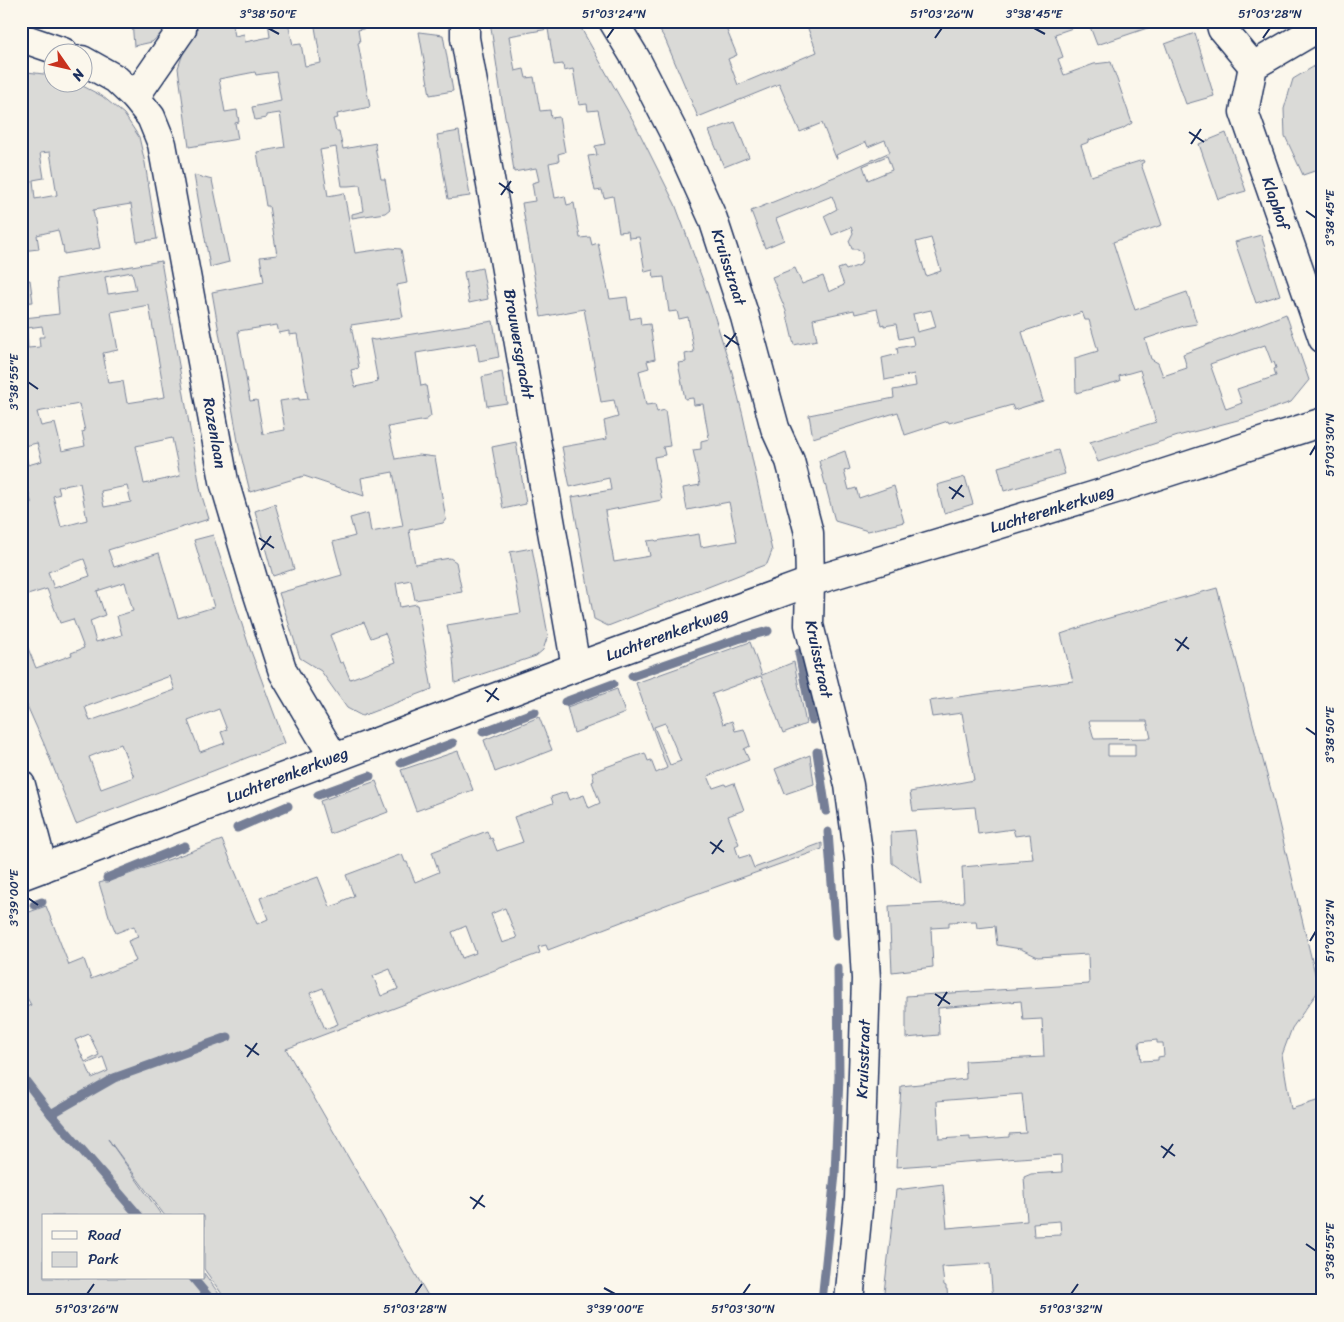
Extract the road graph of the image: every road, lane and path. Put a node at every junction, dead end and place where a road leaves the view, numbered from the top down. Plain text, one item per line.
1 (465, 21) edge
2 (613, 21) edge
3 (1220, 21) edge
4 (1323, 25) edge
5 (182, 29) dead end
6 (21, 40) edge
7 (42, 45) edge
8 (92, 66) edge
9 (1253, 66) junction
10 (135, 97) junction
11 (1323, 339) edge
12 (1323, 422) edge
13 (810, 582) junction
14 (576, 667) junction
15 (334, 758) junction
16 (21, 785) edge
17 (32, 872) edge
18 (850, 1301) edge

1 - 14 street, Brouwersgracht
2 - 13 street, Kruisstraat
3 - 9 street
4 - 9 street
5 - 10 street
6 - 7 street
8 - 10 street, Rozenlaan
9 - 11 street, Klaphof
10 - 15 street, Rozenlaan
12 - 13 street, Luchterenkerkweg
13 - 14 street, Luchterenkerkweg
13 - 18 street, Kruisstraat
14 - 15 street, Luchterenkerkweg
15 - 17 street, Luchterenkerkweg
16 - 17 street

